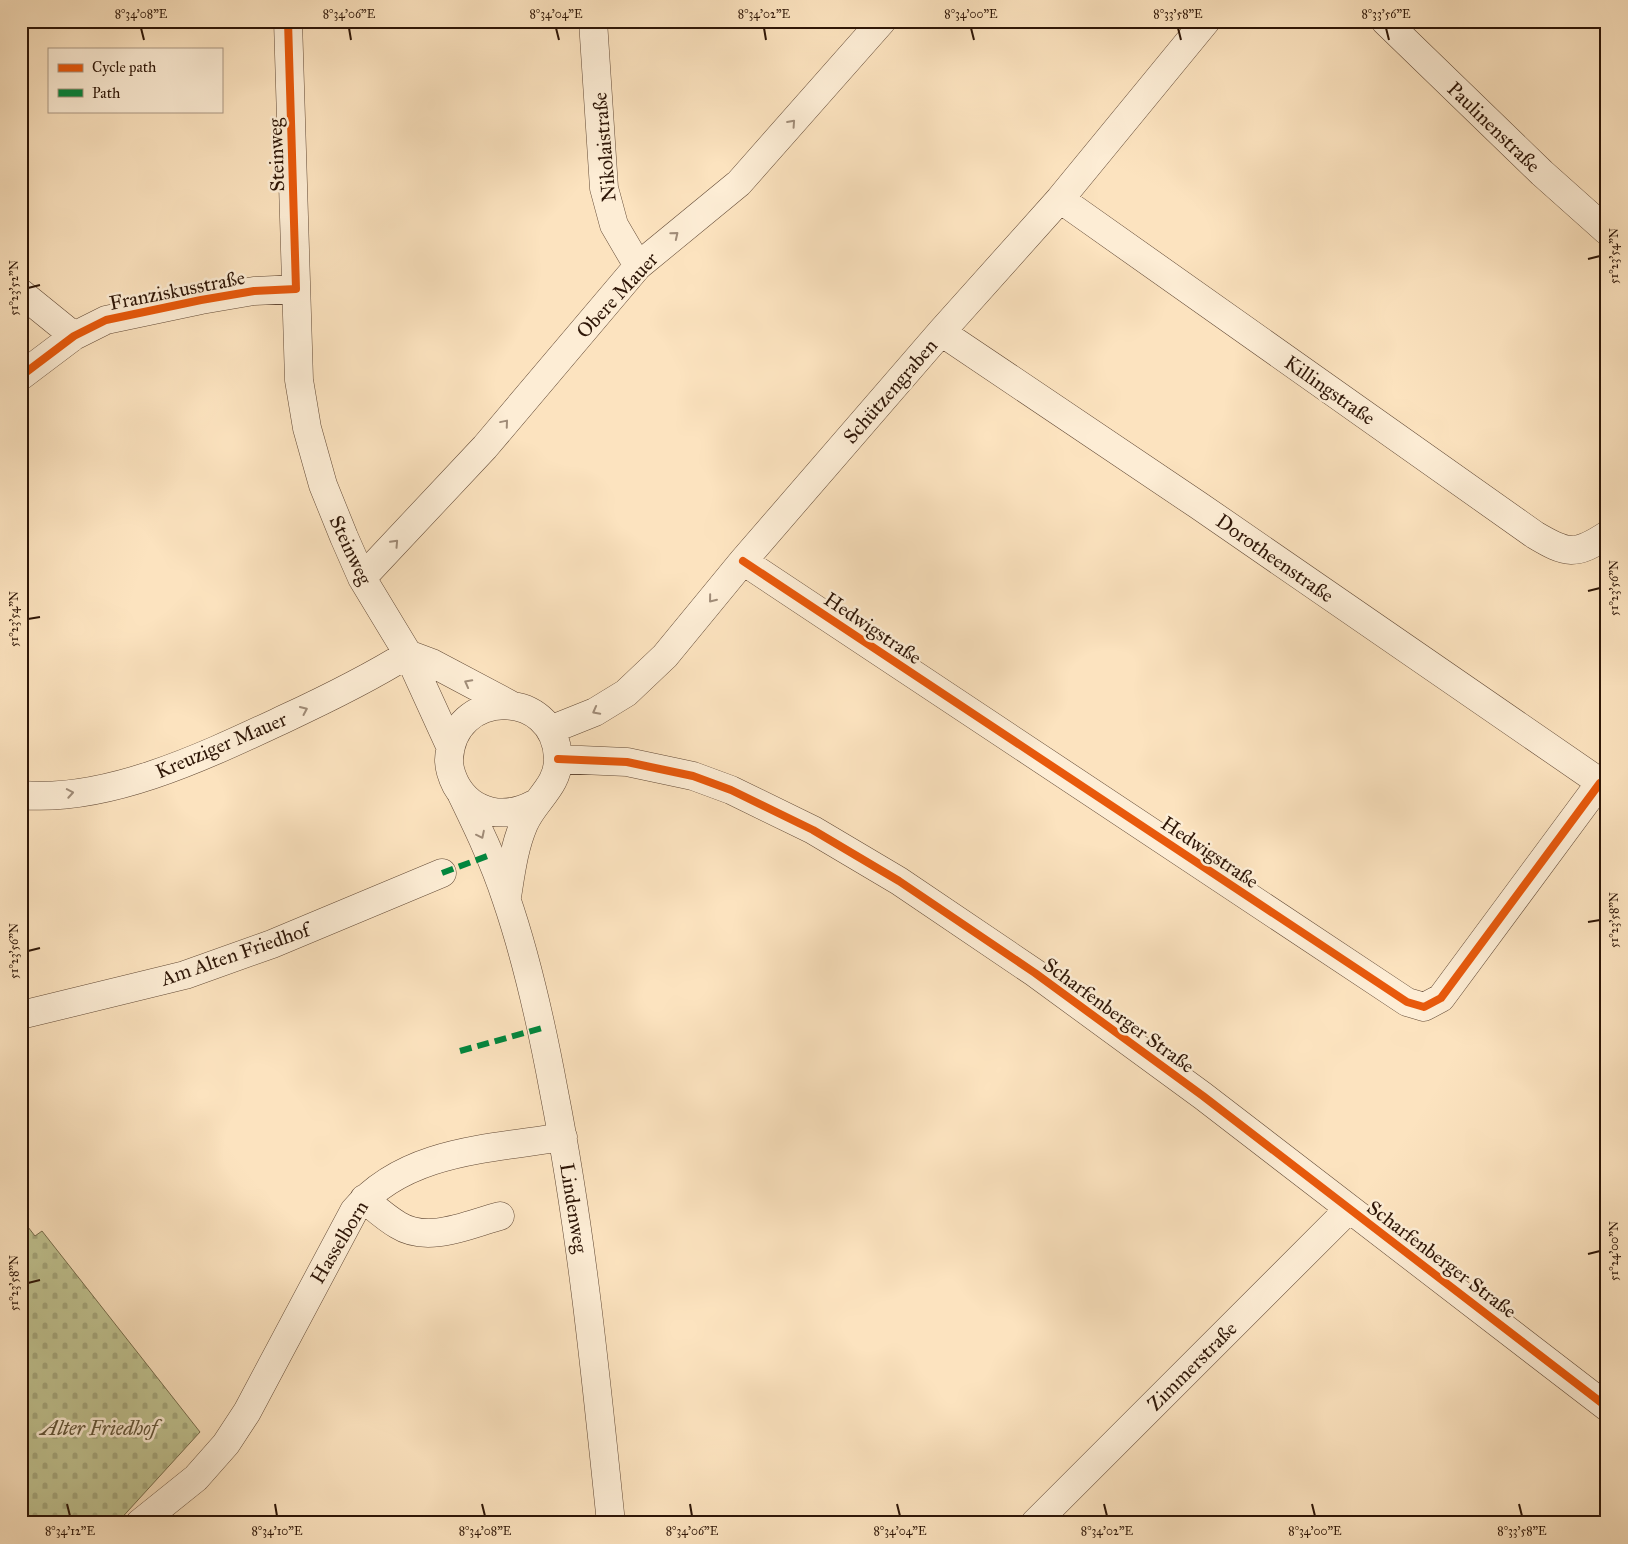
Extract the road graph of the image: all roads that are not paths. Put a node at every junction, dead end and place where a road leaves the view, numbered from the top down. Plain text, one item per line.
1 (288, 21) edge
2 (593, 21) edge
3 (882, 21) edge
4 (1206, 21) edge
5 (1385, 21) edge
6 (1060, 199) junction
7 (1607, 231) edge
8 (638, 266) junction
9 (296, 289) junction
10 (21, 293) edge
11 (941, 332) junction
12 (74, 336) junction
13 (21, 376) edge
14 (1607, 535) edge
15 (743, 561) junction
16 (362, 578) junction
17 (408, 654) junction
18 (511, 705) junction
19 (550, 730) junction
20 (450, 746) junction
21 (558, 759) junction
22 (1603, 785) edge
23 (460, 791) junction
24 (21, 795) edge
25 (534, 804) junction
26 (442, 873) dead end
27 (506, 898) junction
28 (21, 1015) edge
29 (563, 1137) junction
30 (364, 1199) junction
31 (1349, 1209) junction
32 (500, 1216) dead end
33 (1602, 1394) edge
34 (140, 1523) edge
35 (611, 1523) edge
36 (1035, 1523) edge

1 - 9 street, Steinweg
2 - 8 street, Nikolaistraße
8 -> 3 street, Obere Mauer
4 - 6 street, Schützengraben
5 - 7 street, Paulinenstraße
6 - 11 street, Schützengraben
6 - 14 street, Killingstraße
16 -> 8 street, Obere Mauer
9 - 12 street, Franziskusstraße
9 - 16 street, Steinweg
10 - 12 street
11 - 15 street, Schützengraben
11 - 22 street, Dorotheenstraße
12 - 13 street, Franziskusstraße
15 -> 19 street, Schützengraben
15 - 22 street, Hedwigstraße
16 - 17 street, Steinweg
18 -> 17 street
17 - 20 street, Steinweg
24 -> 17 street, Kreuziger Mauer
18 - 19 street
18 - 20 street
19 - 21 street
20 - 23 street
21 - 25 street
21 - 31 street, Scharfenberger Straße
23 - 25 street
23 -> 27 street, Lindenweg
25 - 27 street, Lindenweg
26 - 28 street, Am Alten Friedhof
27 - 29 street, Lindenweg
29 - 30 street, Hasselborn
29 - 35 street, Lindenweg
30 - 32 street
30 - 34 street, Hasselborn
31 - 33 street, Scharfenberger Straße
31 - 36 street, Zimmerstraße

